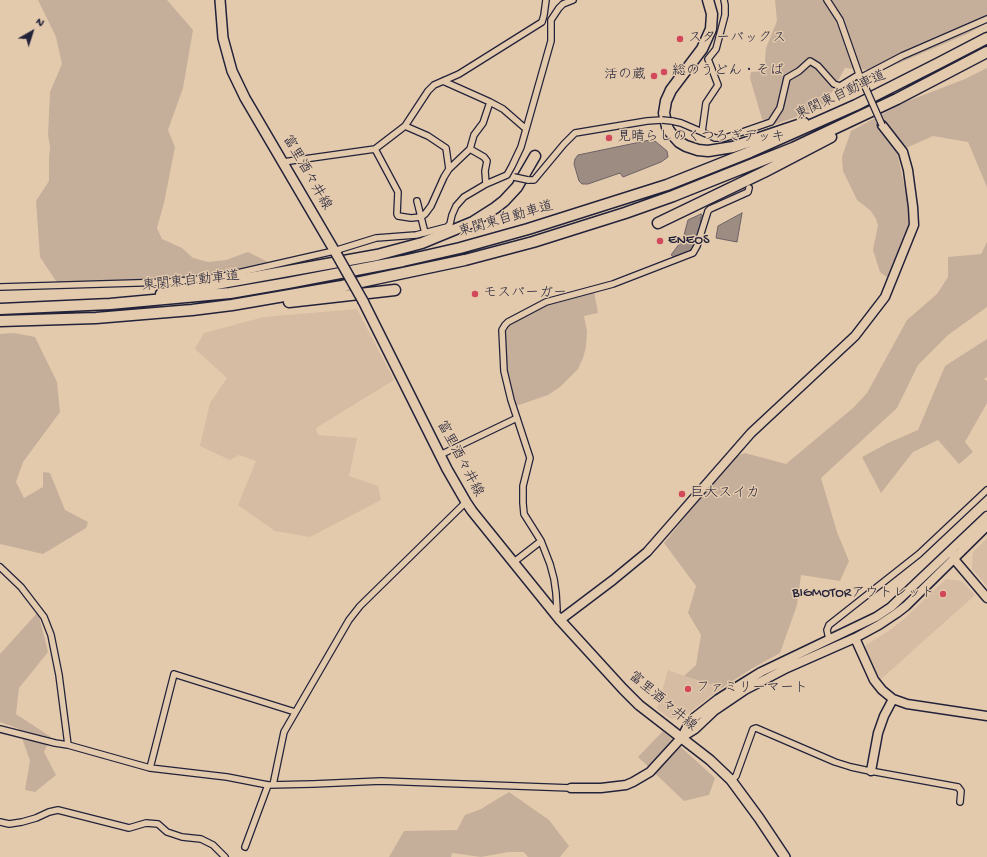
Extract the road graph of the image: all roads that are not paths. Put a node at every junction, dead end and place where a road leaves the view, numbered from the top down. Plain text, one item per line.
1 (220, 0) edge
2 (546, 0) edge
3 (573, 0) edge
4 (708, 0) edge
5 (724, 0) edge
6 (827, 0) edge
7 (987, 19) edge
8 (542, 22) junction
9 (551, 28) junction
10 (987, 38) edge
11 (987, 52) edge
12 (860, 78) junction
13 (443, 81) junction
14 (896, 99) junction
15 (490, 102) junction
16 (856, 105) junction
17 (882, 125) joint
18 (405, 126) junction
19 (526, 129) junction
20 (702, 132) junction
21 (375, 149) junction
22 (470, 149) junction
23 (535, 156) dead end
24 (283, 162) junction
25 (449, 169) junction
26 (506, 176) junction
27 (486, 184) junction
28 (749, 188) dead end
29 (417, 202) dead end
30 (421, 217) junction
31 (658, 223) dead end
32 (425, 233) junction
33 (336, 253) junction
34 (0, 287) edge
35 (395, 290) dead end
36 (110, 304) junction
37 (232, 305) junction
38 (0, 309) edge
39 (0, 321) edge
40 (517, 418) junction
41 (440, 455) junction
42 (987, 490) edge
43 (466, 502) junction
44 (987, 516) edge
45 (987, 526) edge
46 (541, 542) junction
47 (953, 548) junction
48 (954, 559) junction
49 (514, 562) junction
50 (936, 565) junction
51 (0, 567) edge
52 (987, 598) edge
53 (558, 617) junction
54 (855, 638) junction
55 (829, 639) junction
56 (893, 699) junction
57 (295, 712) junction
58 (987, 716) edge
59 (0, 730) edge
60 (682, 737) junction
61 (68, 745) junction
62 (150, 768) junction
63 (871, 771) junction
64 (731, 780) junction
65 (270, 785) junction
66 (571, 788) joint
67 (960, 802) dead end
68 (0, 822) edge
69 (245, 847) dead end
70 (225, 857) edge
71 (785, 857) edge

1 - 24 main road, 富里酒々井線
2 - 8 street
3 - 9 street
4 - 16 highway
5 - 20 street
6 - 12 street
7 - 12 street
8 - 9 street
8 - 13 street
9 - 19 street
10 - 16 highway, 東関東自動車道
11 - 14 highway, 東関東自動車道
12 - 17 street, bridge
12 - 20 street
13 - 15 street
13 - 18 street
14 - 31 highway
14 - 37 highway, 東関東自動車道
15 - 19 street
15 - 22 street
16 - 36 highway, 東関東自動車道
17 - 53 street
18 - 21 street
18 - 25 street
19 - 26 street
20 - 26 street, bridge
21 - 24 street
21 - 30 street
22 - 25 street
22 - 27 street
23 - 36 highway
24 - 33 main road, 富里酒々井線
25 - 30 street
26 - 27 street
27 - 32 street
28 - 40 street
29 - 30 street
30 - 32 street
32 - 33 street
33 - 34 street
33 - 41 main road, 富里酒々井線, bridge
35 - 37 highway
36 - 38 highway, 東関東自動車道
37 - 39 highway, 東関東自動車道
40 - 41 street
40 - 46 street
41 - 43 main road, 富里酒々井線
42 - 55 street
43 - 49 main road, 富里酒々井線
43 - 57 street
44 - 47 street
45 - 48 street
46 - 49 street
46 - 53 street
47 - 48 street
47 - 50 street
48 - 50 street
48 - 52 street
48 - 54 street
49 - 53 main road, 富里酒々井線
50 - 55 street
51 - 61 street
53 - 60 main road, 富里酒々井線
54 - 56 street
54 - 60 street
55 - 60 street
56 - 58 street
56 - 63 street
57 - 62 street
57 - 65 street
59 - 61 street
60 - 64 main road, 富里酒々井線
60 - 66 street
61 - 62 street
62 - 65 street
63 - 64 street
63 - 67 street
64 - 71 main road, 富里酒々井線
65 - 66 street
65 - 69 street
68 - 70 street

